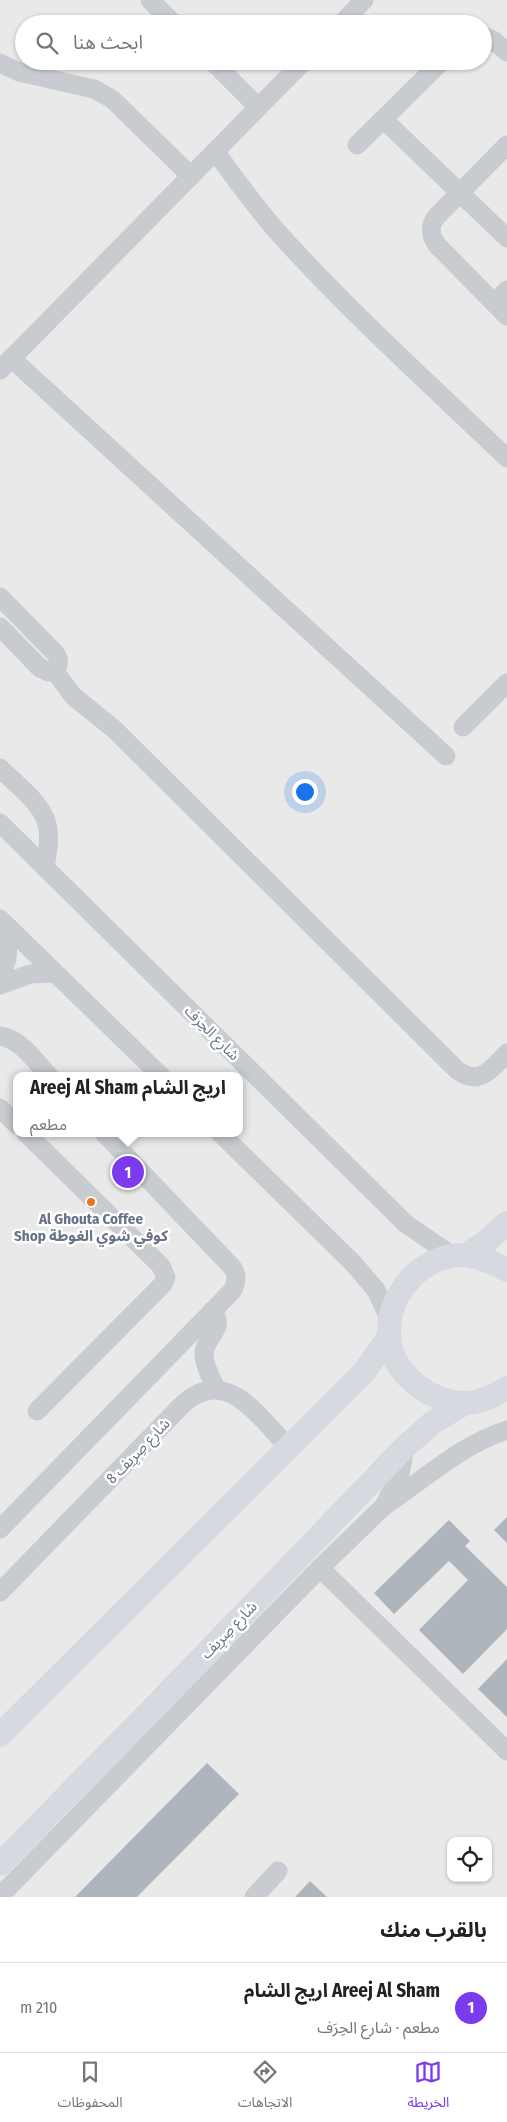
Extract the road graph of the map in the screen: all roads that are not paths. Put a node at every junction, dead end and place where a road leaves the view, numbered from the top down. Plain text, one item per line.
1 (150, 0) edge
2 (364, 0) edge
3 (165, 15) edge
4 (350, 15) edge
5 (492, 40) edge
6 (507, 52) edge
7 (0, 63) edge
8 (221, 70) edge
9 (295, 70) edge
10 (433, 70) edge
11 (258, 107) junction
12 (383, 119) junction
13 (507, 144) edge
14 (357, 145) dead end
15 (215, 151) junction
16 (191, 176) junction
17 (460, 193) junction
18 (507, 238) edge
19 (503, 303) edge
20 (6, 364) edge
21 (507, 458) edge
22 (0, 597) edge
23 (0, 627) edge
24 (54, 670) junction
25 (507, 683) edge
26 (462, 727) dead end
27 (446, 756) dead end
28 (0, 768) edge
29 (0, 823) edge
30 (45, 868) junction
31 (5, 923) edge
32 (55, 972) junction
33 (0, 978) edge
34 (0, 985) edge
35 (0, 1036) edge
36 (507, 1053) edge
37 (45, 1072) edge
38 (157, 1072) edge
39 (0, 1108) edge
40 (13, 1121) edge
41 (30, 1137) edge
42 (108, 1137) edge
43 (224, 1137) edge
44 (507, 1223) edge
45 (459, 1256) junction
46 (507, 1270) edge
47 (212, 1311) junction
48 (389, 1329) junction
49 (507, 1388) edge
50 (216, 1389) junction
51 (465, 1404) junction
52 (37, 1411) dead end
53 (507, 1430) edge
54 (288, 1447) junction
55 (405, 1447) junction
56 (384, 1506) junction
57 (0, 1529) edge
58 (320, 1568) junction
59 (0, 1592) edge
60 (0, 1735) edge
61 (507, 1751) edge
62 (0, 1864) edge
63 (278, 1871) dead end
64 (0, 1896) edge
65 (254, 1897) edge

1 - 3 street
2 - 4 street
5 - 6 street
7 - 16 street
8 - 11 street
9 - 11 street
10 - 12 street
11 - 15 street
12 - 14 street
12 - 17 street
13 - 17 street
15 - 16 street
15 - 21 street
16 - 20 street
17 - 18 street
17 - 19 street
20 - 27 street
22 - 24 street
23 - 24 street
24 - 36 street
25 - 26 street
28 - 30 street
29 - 30 street, شارع الحِرَف
30 - 45 street, شارع الحِرَف
31 - 32 street
31 - 33 street
32 - 34 street
32 - 38 street
35 - 37 street
39 - 40 street
41 - 52 street
42 - 47 street
43 - 48 street
44 - 45 main road
45 - 46 main road
45 - 48 main road
47 - 50 street
47 - 57 street
48 - 51 main road
48 - 54 main road
49 - 51 main road
50 - 54 street
50 - 59 street, شارع صِرِيف 8
51 - 55 main road, شارع صِرِيف
53 - 56 street
54 - 60 main road
55 - 56 street
55 - 62 main road, شارع صِرِيف
56 - 58 street
58 - 61 street
58 - 64 street
63 - 65 street

